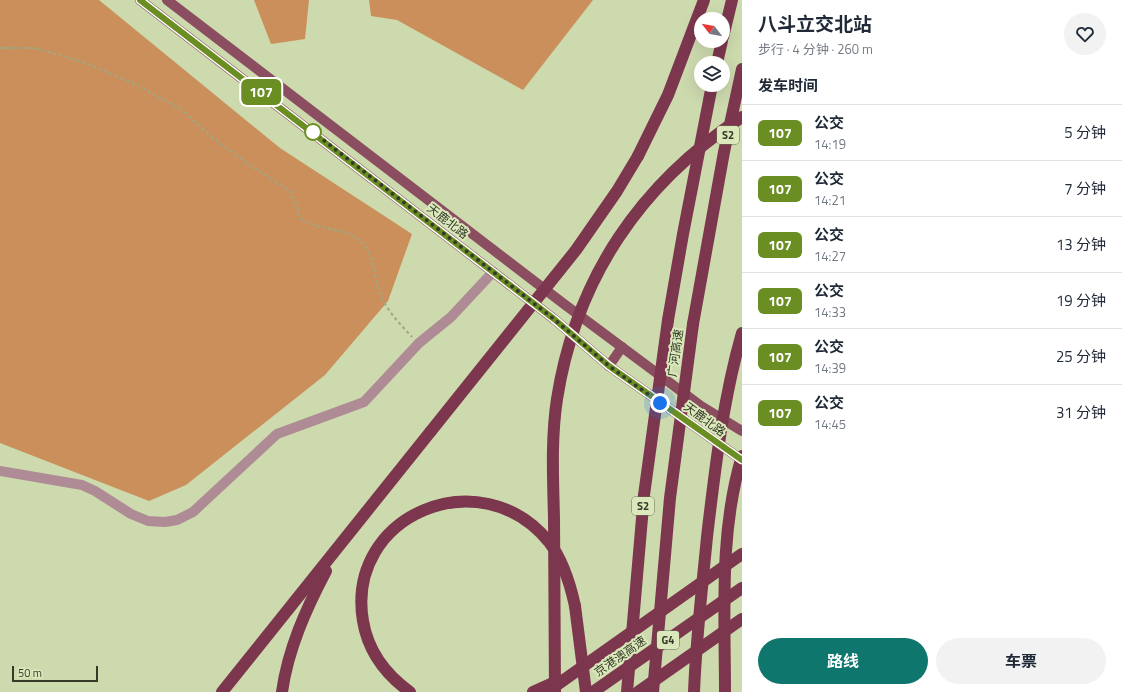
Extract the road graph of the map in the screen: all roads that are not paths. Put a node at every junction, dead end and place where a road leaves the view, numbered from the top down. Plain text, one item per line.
1 (140, 0) edge
2 (167, 0) edge
3 (704, 0) edge
4 (732, 0) edge
5 (729, 12) edge
6 (742, 69) edge
7 (711, 92) edge
8 (742, 117) edge
9 (492, 272) junction
10 (564, 304) junction
11 (554, 319) junction
12 (742, 333) edge
13 (622, 347) junction
14 (609, 366) junction
15 (742, 431) edge
16 (742, 456) edge
17 (742, 460) edge
18 (0, 471) edge
19 (362, 517) junction
20 (742, 554) edge
21 (742, 588) edge
22 (742, 620) edge
23 (570, 674) junction
24 (222, 692) edge
25 (282, 692) edge
26 (410, 692) edge
27 (533, 692) edge
28 (547, 692) edge
29 (555, 692) edge
30 (586, 692) edge
31 (593, 692) edge
32 (627, 692) edge
33 (638, 692) edge
34 (653, 692) edge
35 (694, 692) edge
36 (725, 692) edge

1 - 9 main road, 天鹿北路
2 - 10 main road, 天鹿北路
3 - 19 highway, bridge
4 - 5 highway
6 - 34 highway, 广河高速 / S2, bridge
7 - 32 highway, 广河高速 / S2, bridge
8 - 29 highway, bridge
9 - 11 main road, 天鹿北路
9 - 18 street
10 - 11 main road
10 - 13 main road, 天鹿北路
11 - 14 main road, 天鹿北路
12 - 35 highway, bridge
13 - 14 main road
13 - 15 main road, 天鹿北路
14 - 17 main road, 天鹿北路
16 - 36 highway, bridge
19 - 24 highway
19 - 25 highway
20 - 23 highway
21 - 31 highway, 京港澳高速 / G4
22 - 33 highway, G4
23 - 27 highway
23 - 28 highway
26 - 30 highway, bridge

